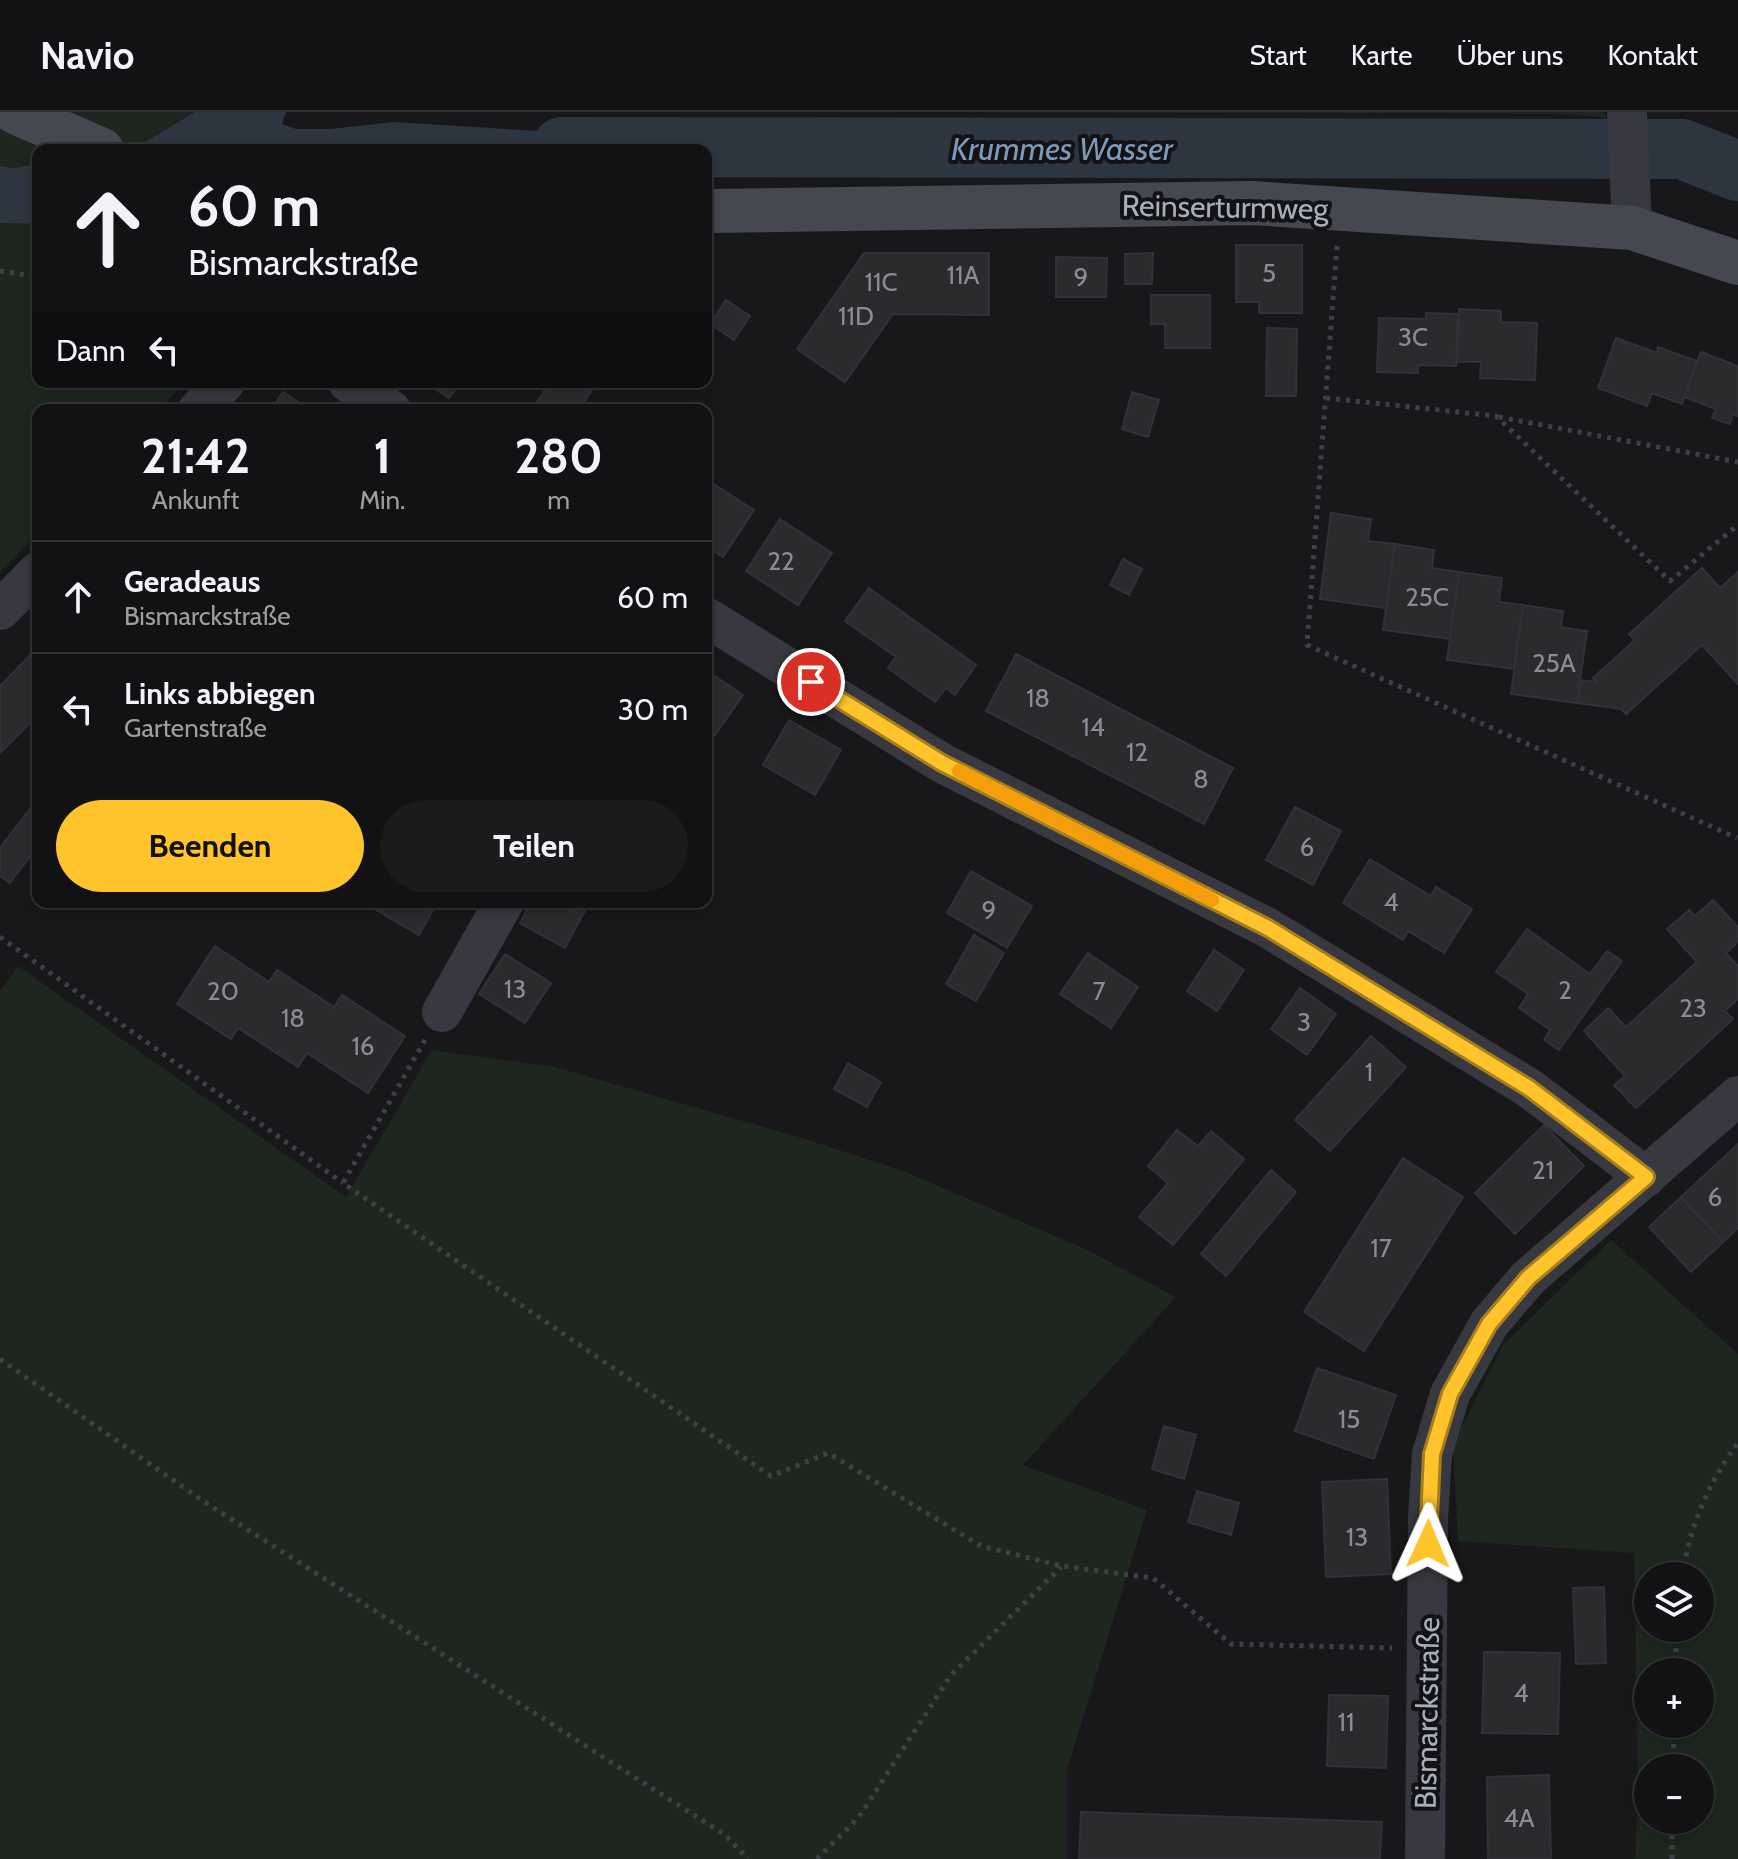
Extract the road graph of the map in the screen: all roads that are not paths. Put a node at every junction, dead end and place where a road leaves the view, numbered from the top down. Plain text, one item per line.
1 (15, 112) edge
2 (1627, 112) edge
3 (88, 144) edge
4 (712, 211) edge
5 (1632, 228) junction
6 (1738, 263) edge
7 (219, 388) edge
8 (357, 388) edge
9 (204, 404) edge
10 (382, 404) edge
11 (32, 578) edge
12 (0, 610) edge
13 (712, 621) edge
14 (501, 908) edge
15 (442, 1012) road end
16 (1738, 1096) edge
17 (1646, 1177) junction
18 (1425, 1859) edge

1 - 3 main road
2 - 5 street
4 - 5 main road, Reinserturmweg
5 - 6 main road, Reinserturmweg
7 - 9 street
8 - 10 street
11 - 12 street
13 - 17 street
14 - 15 street
16 - 17 street
17 - 18 street, Bismarckstraße

